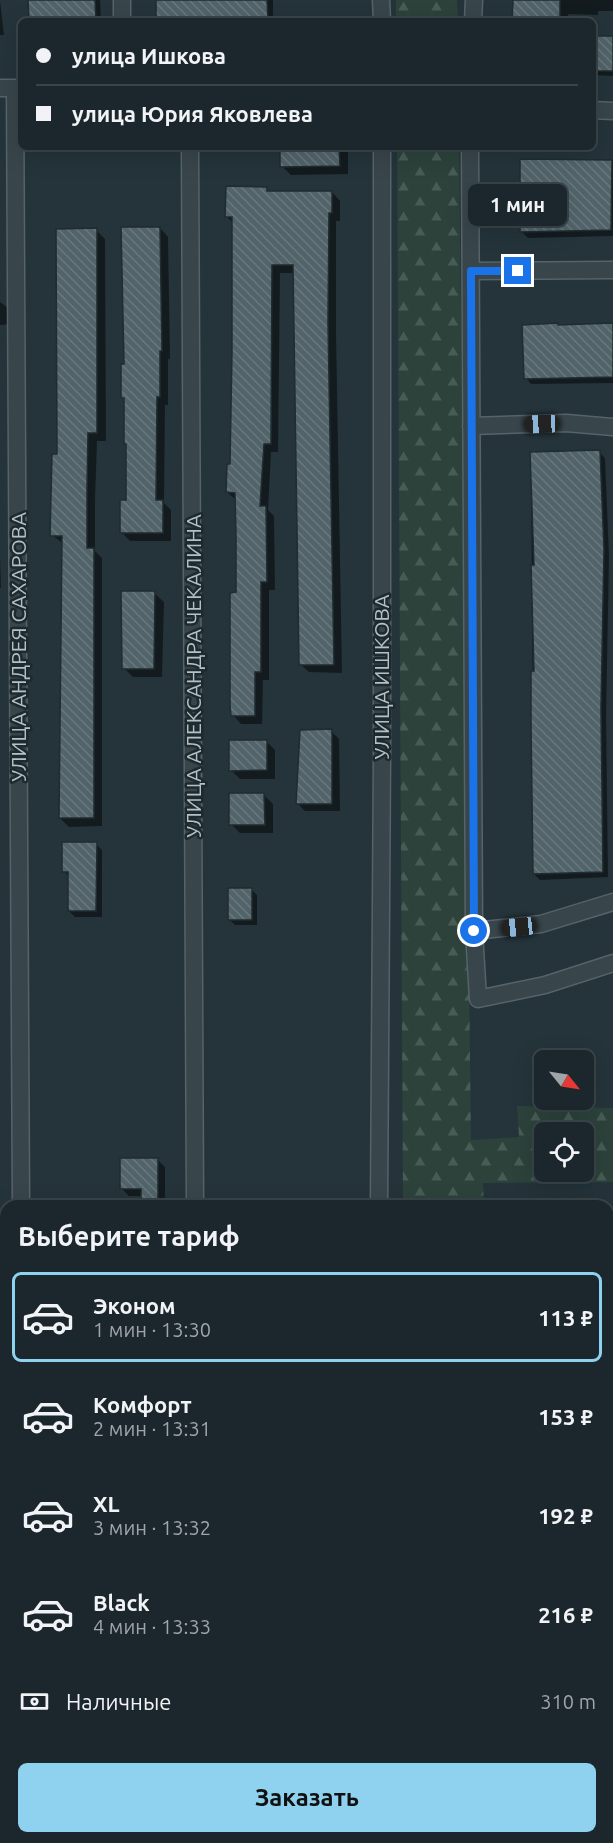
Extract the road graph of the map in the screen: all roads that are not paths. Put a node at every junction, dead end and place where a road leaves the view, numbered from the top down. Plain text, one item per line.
1 (122, 0) edge
2 (381, 0) edge
3 (474, 0) edge
4 (122, 18) edge
5 (382, 18) edge
6 (473, 18) edge
7 (12, 88) edge
8 (596, 110) edge
9 (613, 111) edge
10 (190, 150) edge
11 (382, 150) edge
12 (470, 150) edge
13 (613, 270) edge
14 (471, 271) junction
15 (471, 426) junction
16 (613, 427) edge
17 (613, 902) edge
18 (474, 931) junction
19 (613, 963) edge
20 (21, 1200) edge
21 (195, 1200) edge
22 (379, 1200) edge

1 - 4 street
2 - 5 street
3 - 6 street
7 - 20 street, УЛИЦА АНДРЕЯ САХАРОВА
8 - 9 street
10 - 21 street, УЛИЦА АЛЕКСАНДРА ЧЕКАЛИНА
11 - 22 street, УЛИЦА ИШКОВА
12 - 14 street
13 - 14 street
14 - 15 street
15 - 16 street
15 - 18 street
17 - 18 street
18 - 19 street

